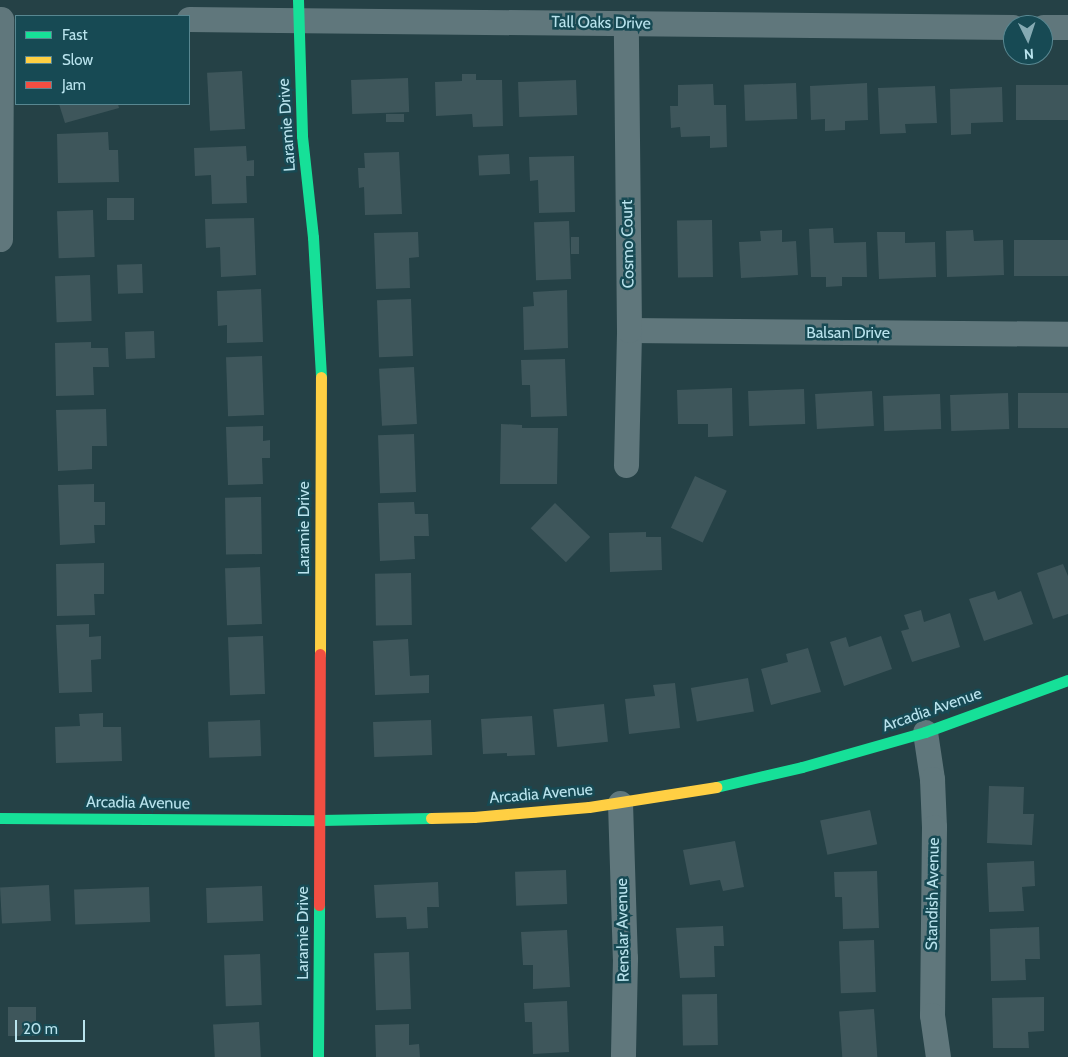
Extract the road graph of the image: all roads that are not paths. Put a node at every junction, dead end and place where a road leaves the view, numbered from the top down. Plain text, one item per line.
1 (298, 10) edge
2 (6, 19) edge
3 (190, 19) edge
4 (626, 24) junction
5 (1003, 27) edge
6 (1053, 27) edge
7 (1068, 27) edge
8 (0, 239) edge
9 (629, 330) junction
10 (1068, 334) edge
11 (626, 465) dead end
12 (1068, 680) edge
13 (925, 732) junction
14 (620, 803) junction
15 (0, 818) edge
16 (320, 820) junction
17 (318, 1057) edge
18 (623, 1057) edge
19 (938, 1057) edge

1 - 3 street, Tall Oaks Drive
1 - 4 street, Tall Oaks Drive
1 - 16 street, Laramie Drive
2 - 8 street
4 - 5 street, Tall Oaks Drive
4 - 9 street, Cosmo Court
6 - 7 street
9 - 10 street, Balsan Drive
9 - 11 street, Cosmo Court
12 - 13 street, Arcadia Avenue
13 - 14 street, Arcadia Avenue
13 - 19 street, Standish Avenue
14 - 16 street, Arcadia Avenue
14 - 18 street, Renslar Avenue
15 - 16 street, Arcadia Avenue
16 - 17 street, Laramie Drive

